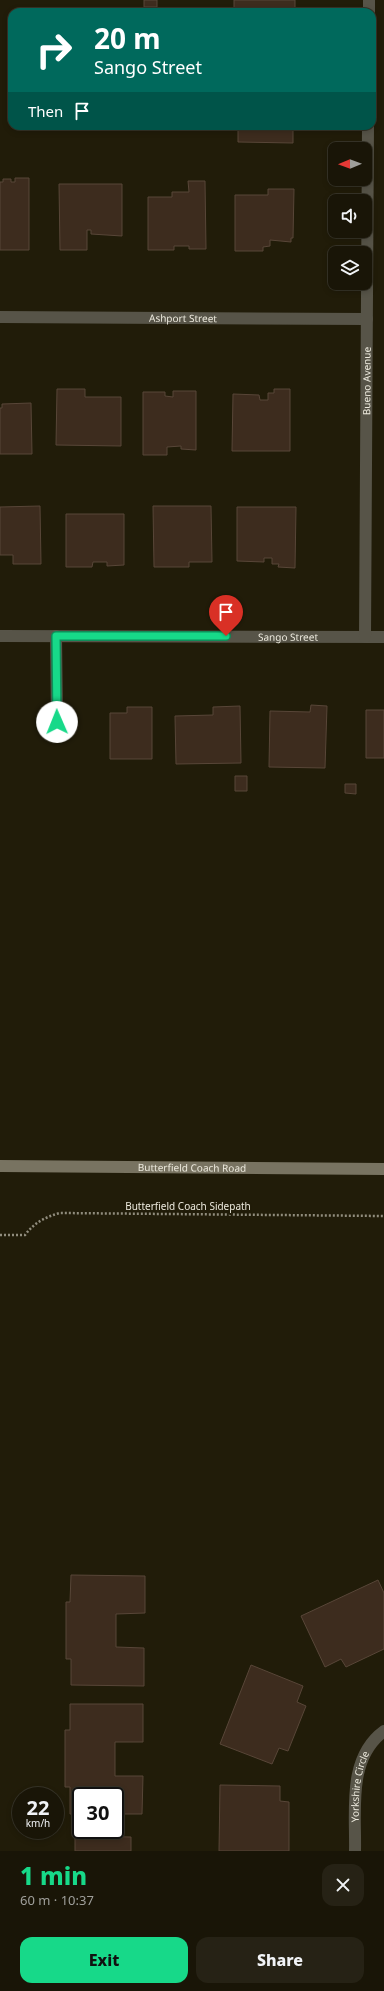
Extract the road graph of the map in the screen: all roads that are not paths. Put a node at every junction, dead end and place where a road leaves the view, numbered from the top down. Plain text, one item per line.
1 (368, 130) edge
2 (0, 317) edge
3 (367, 319) junction
4 (0, 636) edge
5 (56, 636) junction
6 (365, 637) junction
7 (384, 637) edge
8 (57, 722) dead end
9 (0, 1166) edge
10 (384, 1169) edge
11 (384, 1731) edge
12 (355, 1851) edge

1 - 3 street, Bueno Avenue
2 - 3 street, Ashport Street
3 - 6 street, Bueno Avenue
4 - 5 street, Sango Street
5 - 6 street, Sango Street
5 - 8 street
6 - 7 street, Sango Street
9 - 10 main road, Butterfield Coach Road
11 - 12 street, Yorkshire Circle

